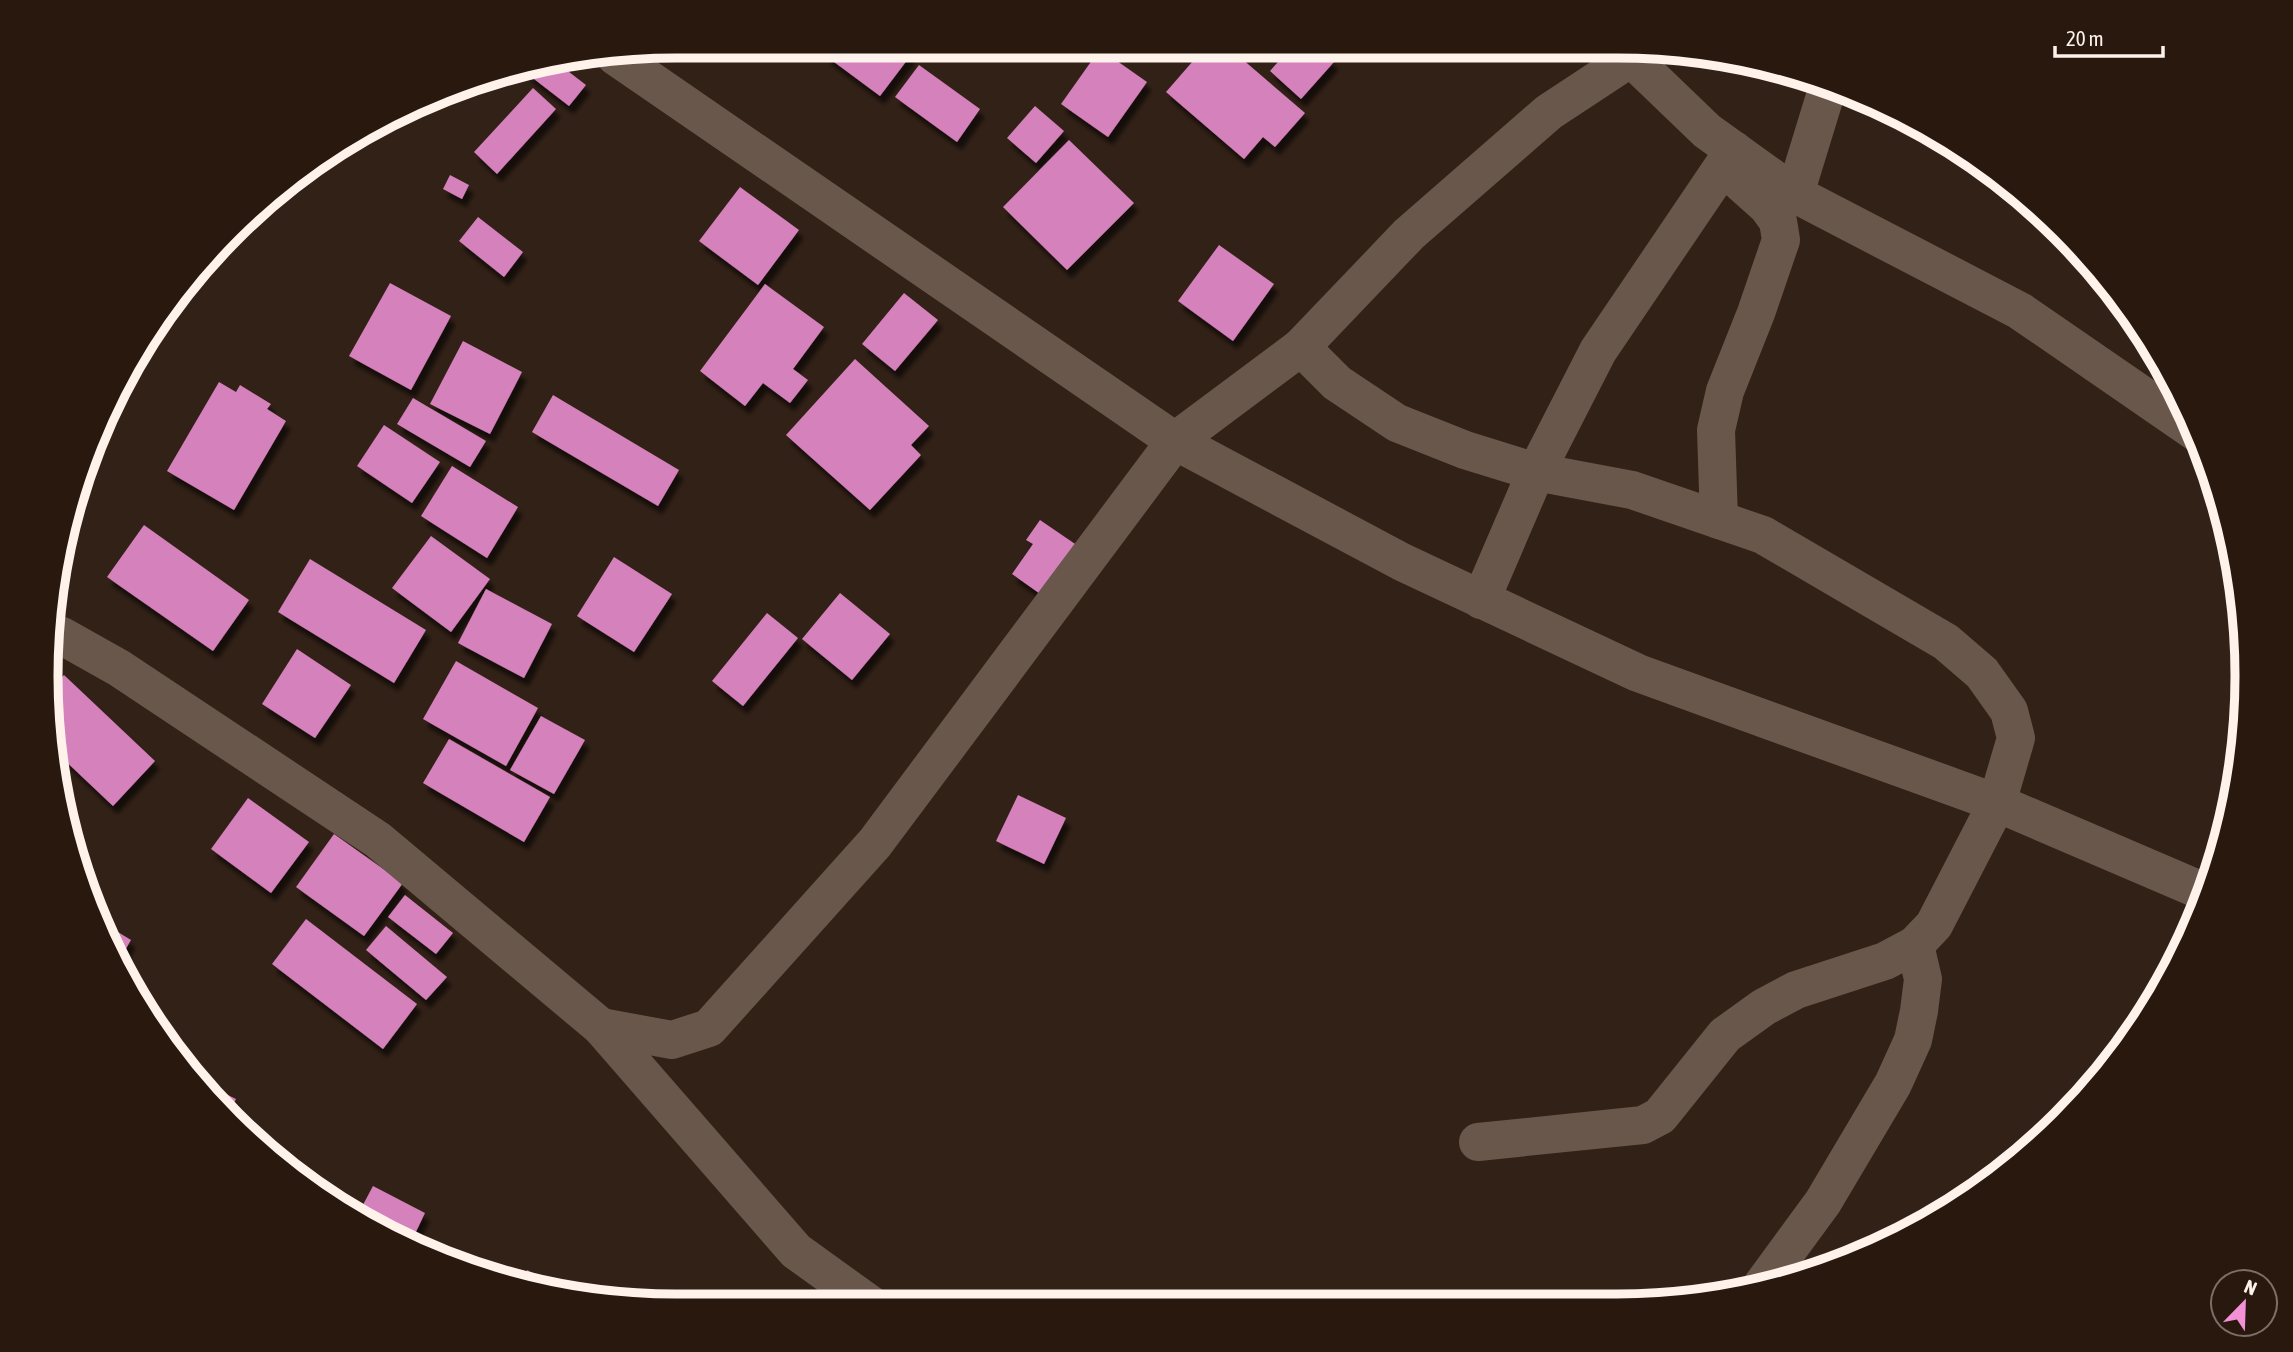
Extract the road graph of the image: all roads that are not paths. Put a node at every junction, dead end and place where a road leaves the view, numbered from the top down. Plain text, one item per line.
1 (1628, 58) edge
2 (1641, 59) edge
3 (621, 60) edge
4 (1825, 94) edge
5 (1729, 159) junction
6 (1795, 194) junction
7 (1301, 347) junction
8 (2179, 421) edge
9 (1175, 441) junction
10 (1536, 472) junction
11 (1719, 520) junction
12 (1481, 600) junction
13 (59, 636) edge
14 (1997, 803) junction
15 (2197, 889) edge
16 (1915, 945) junction
17 (601, 1027) junction
18 (1478, 1142) dead end
19 (1770, 1275) edge
20 (856, 1294) edge

1 - 7 street
2 - 5 street
3 - 9 street
4 - 6 street
5 - 6 street
5 - 10 street
5 - 11 street
6 - 8 street
7 - 9 street
7 - 10 street
9 - 12 street
9 - 17 street
10 - 11 street
10 - 12 street
11 - 14 street
12 - 14 street
13 - 17 street
14 - 15 street
14 - 16 street
16 - 18 street
16 - 19 street
17 - 20 street

